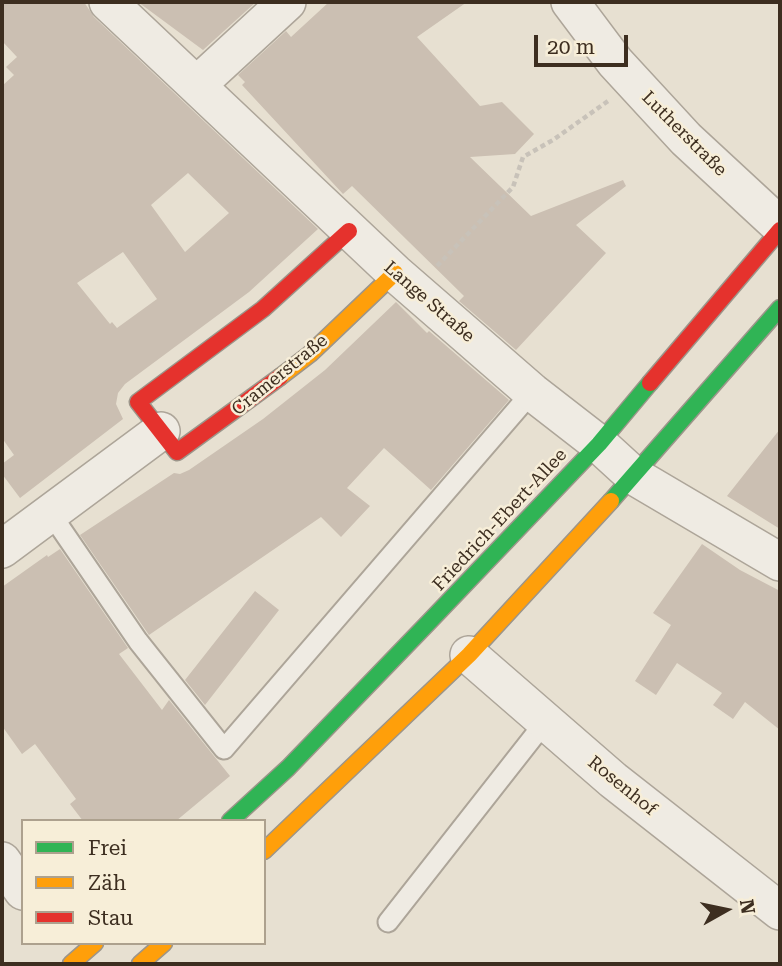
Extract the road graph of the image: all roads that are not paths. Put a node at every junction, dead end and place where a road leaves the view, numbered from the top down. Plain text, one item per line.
1 (108, 2) edge
2 (287, 2) edge
3 (570, 2) edge
4 (198, 85) junction
5 (780, 228) edge
6 (349, 231) junction
7 (405, 281) junction
8 (780, 308) edge
9 (532, 391) junction
10 (161, 431) junction
11 (599, 444) junction
12 (634, 476) junction
13 (51, 514) junction
14 (2, 549) edge
15 (780, 562) edge
16 (469, 655) junction
17 (545, 722) junction
18 (232, 819) edge
19 (266, 849) edge
20 (2, 861) edge
21 (21, 888) edge
22 (780, 911) edge
23 (388, 922) dead end
24 (161, 945) edge
25 (140, 964) edge

1 - 4 street, Lange Straße
2 - 4 street
3 - 5 street, Lutherstraße
4 - 6 street, Lange Straße
5 - 11 main road, Friedrich-Ebert-Allee
6 - 7 street, Lange Straße
6 - 10 main road, Cramerstraße
7 - 9 street, Lange Straße
7 - 10 main road, Cramerstraße
8 - 12 main road
9 - 11 street, Lange Straße
9 - 13 lane
10 - 13 street
11 - 12 street, Lange Straße
11 - 18 main road, Friedrich-Ebert-Allee
12 - 15 street, Lange Straße
12 - 16 main road
13 - 14 street
16 - 17 street, Rosenhof
16 - 19 main road
17 - 22 street, Rosenhof
17 - 23 lane
20 - 21 street
24 - 25 main road

